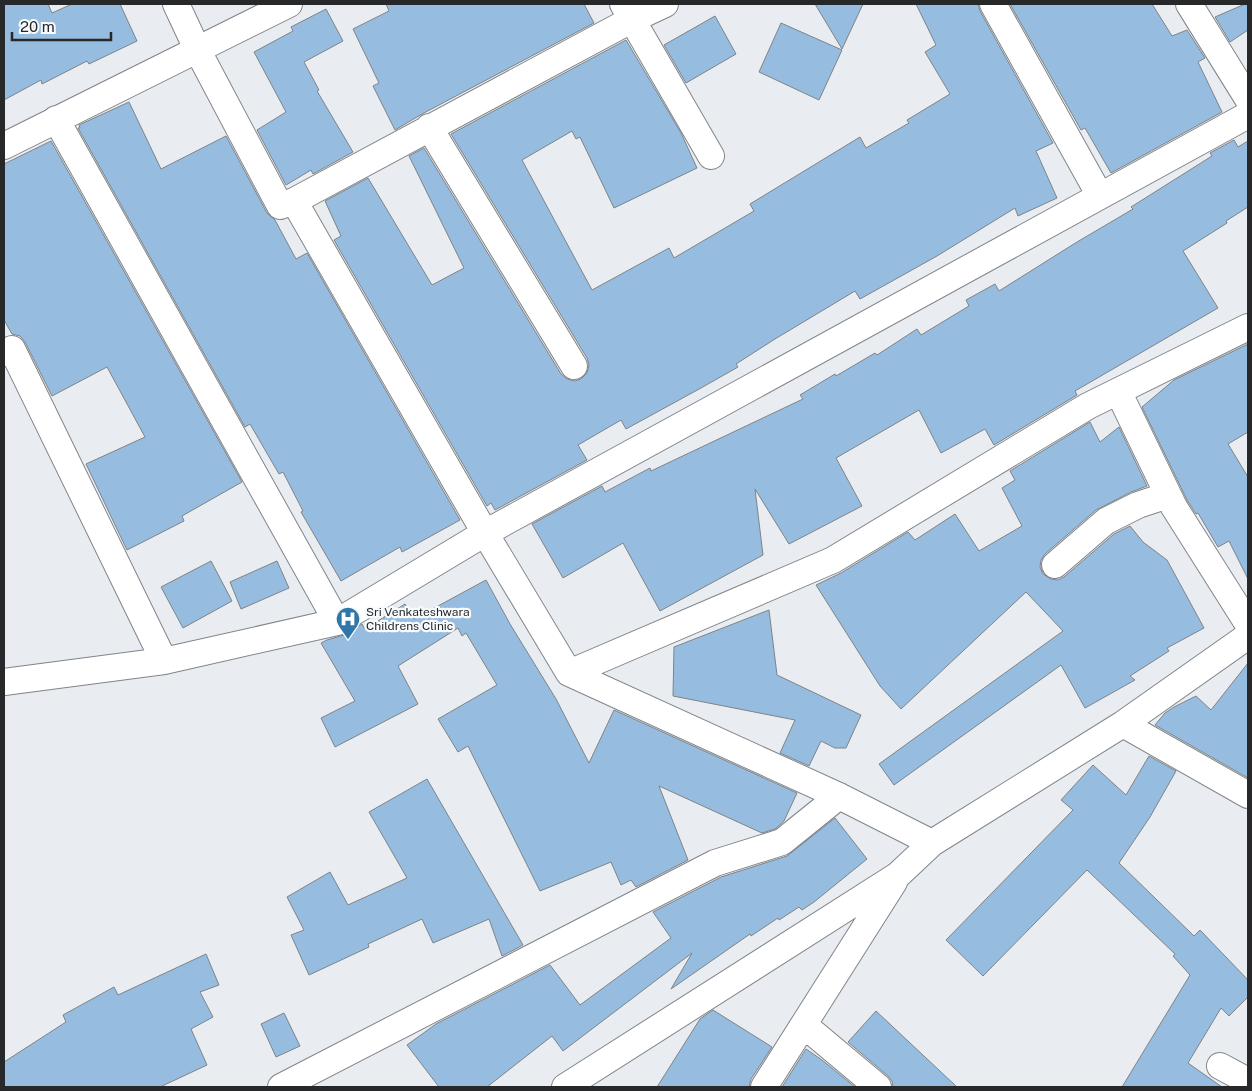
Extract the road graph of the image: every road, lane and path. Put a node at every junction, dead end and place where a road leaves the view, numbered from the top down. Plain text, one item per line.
1 (176, 4) edge
2 (289, 4) edge
3 (665, 4) edge
4 (993, 4) edge
5 (1190, 4) edge
6 (627, 12) edge
7 (198, 51) junction
8 (1248, 99) edge
9 (1248, 115) edge
10 (56, 119) junction
11 (429, 128) junction
12 (4, 146) edge
13 (711, 156) dead end
14 (1100, 196) junction
15 (294, 201) junction
16 (1248, 327) edge
17 (4, 353) edge
18 (574, 366) dead end
19 (1118, 391) junction
20 (1168, 495) junction
21 (485, 533) junction
22 (1055, 565) dead end
23 (337, 622) junction
24 (1248, 624) edge
25 (1248, 636) edge
26 (164, 661) junction
27 (569, 673) junction
28 (4, 682) edge
29 (1123, 724) junction
30 (1248, 795) edge
31 (839, 796) junction
32 (932, 843) junction
33 (898, 875) junction
34 (804, 1025) junction
35 (1220, 1066) dead end
36 (1248, 1081) edge
37 (281, 1087) edge
38 (565, 1087) edge
39 (764, 1087) edge
40 (878, 1087) edge

1 - 7 street
2 - 7 street
3 - 6 street
4 - 14 street
5 - 8 street
6 - 11 street
6 - 13 street
7 - 10 street
7 - 15 street
9 - 14 street
10 - 12 street
10 - 23 street
11 - 15 street
11 - 18 street
14 - 21 street
15 - 21 street
16 - 19 street
17 - 26 street
19 - 20 street
19 - 27 street
20 - 22 street
20 - 24 street
21 - 23 street
21 - 27 street
23 - 26 street
25 - 29 street
26 - 28 street
27 - 31 street
29 - 30 street
29 - 32 street
31 - 32 street
31 - 37 street
32 - 33 street
33 - 34 street
33 - 38 street
34 - 39 street
34 - 40 street
35 - 36 street

